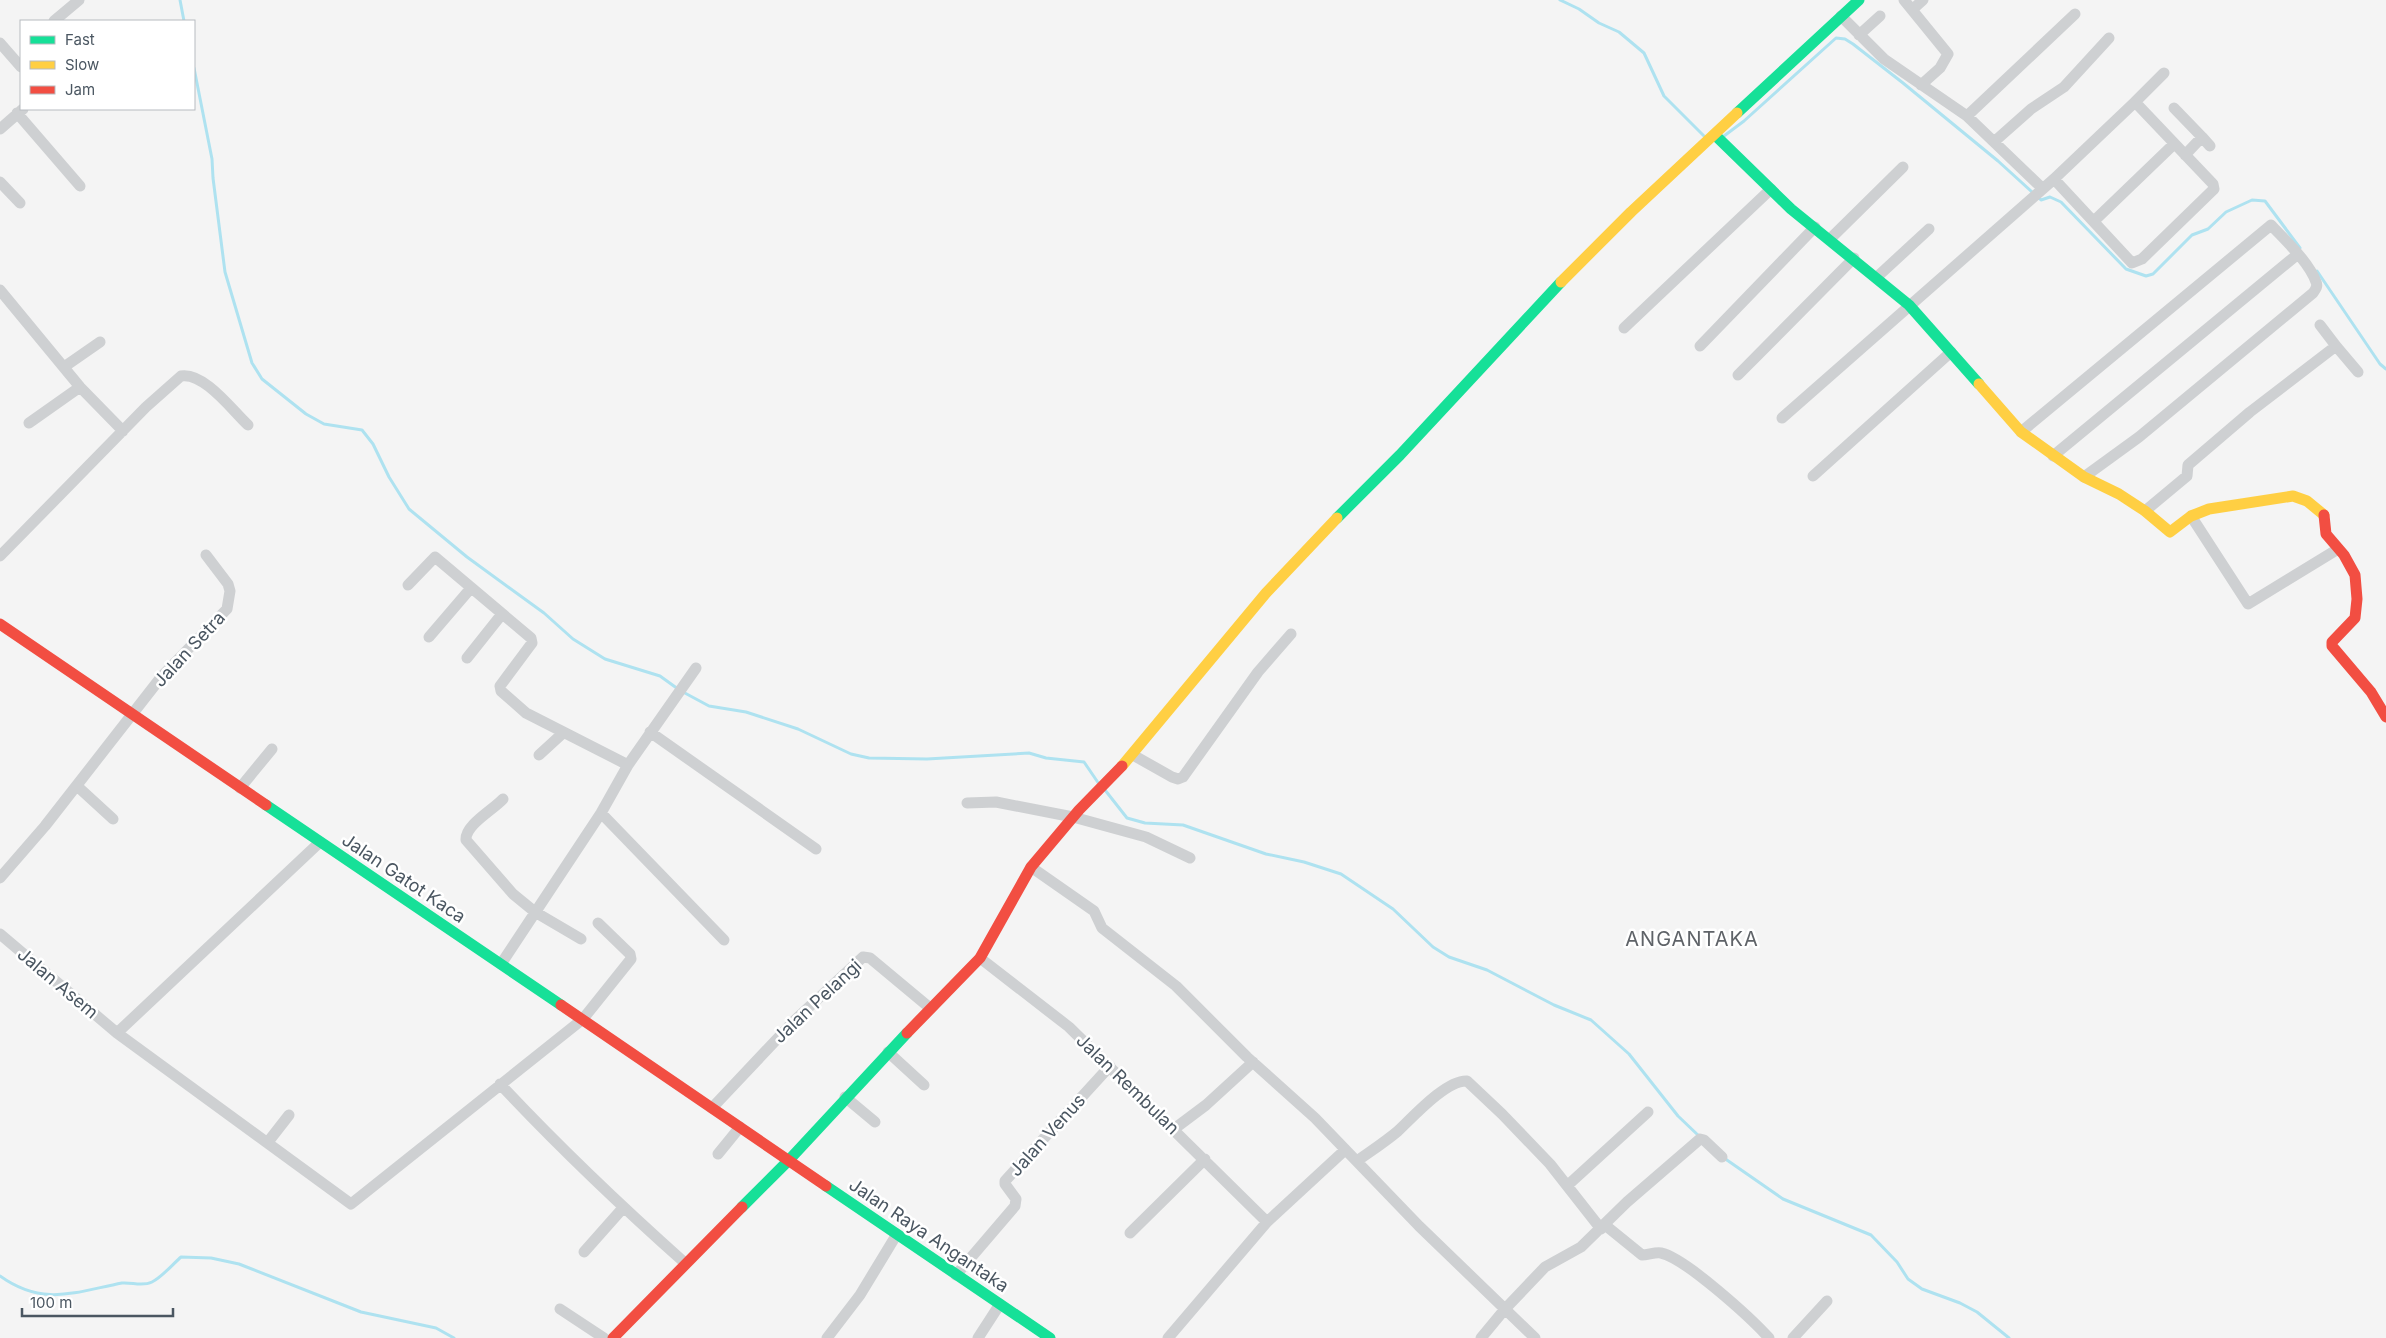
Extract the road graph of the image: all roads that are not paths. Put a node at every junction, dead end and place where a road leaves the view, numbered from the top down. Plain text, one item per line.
1 (79, 0) edge
2 (1859, 0) edge
3 (1904, 0) edge
4 (1923, 0) edge
5 (1913, 9) junction
6 (2075, 14) dead end
7 (1841, 16) junction
8 (1880, 16) dead end
9 (55, 20) edge
10 (1860, 35) junction
11 (2109, 38) dead end
12 (0, 42) edge
13 (20, 49) edge
14 (12, 56) junction
15 (20, 66) edge
16 (2164, 73) dead end
17 (1921, 85) junction
18 (2135, 102) junction
19 (2174, 108) dead end
20 (20, 111) edge
21 (1966, 116) junction
22 (0, 129) edge
23 (1715, 136) junction
24 (1995, 141) junction
25 (2174, 144) junction
26 (2185, 155) junction
27 (1903, 167) dead end
28 (2054, 178) junction
29 (0, 182) edge
30 (80, 186) dead end
31 (2042, 188) junction
32 (1770, 189) junction
33 (20, 202) dead end
34 (2094, 221) junction
35 (1815, 227) junction
36 (1929, 229) dead end
37 (1830, 239) junction
38 (2298, 254) junction
39 (1854, 258) junction
40 (1877, 277) junction
41 (0, 290) edge
42 (1909, 305) junction
43 (2320, 325) dead end
44 (1624, 328) dead end
45 (100, 342) dead end
46 (1700, 346) dead end
47 (2336, 346) junction
48 (1951, 352) junction
49 (64, 367) junction
50 (2358, 372) dead end
51 (1738, 375) dead end
52 (80, 387) junction
53 (1782, 418) dead end
54 (28, 424) dead end
55 (248, 425) dead end
56 (123, 431) junction
57 (2021, 432) junction
58 (2053, 456) junction
59 (1813, 476) dead end
60 (2084, 477) junction
61 (2145, 511) junction
62 (2191, 516) junction
63 (2338, 549) junction
64 (206, 555) dead end
65 (0, 556) edge
66 (408, 585) dead end
67 (471, 588) junction
68 (502, 614) junction
69 (0, 624) edge
70 (1292, 634) dead end
71 (429, 637) dead end
72 (467, 658) dead end
73 (696, 668) dead end
74 (131, 714) junction
75 (2386, 717) edge
76 (650, 732) junction
77 (563, 733) junction
78 (272, 749) dead end
79 (1133, 754) junction
80 (539, 755) dead end
81 (628, 765) junction
82 (77, 786) junction
83 (240, 788) junction
84 (503, 799) dead end
85 (968, 803) dead end
86 (601, 813) junction
87 (1073, 817) junction
88 (113, 819) dead end
89 (320, 842) junction
90 (816, 849) dead end
91 (1190, 858) dead end
92 (1031, 867) junction
93 (0, 878) edge
94 (535, 912) junction
95 (598, 923) dead end
96 (0, 934) edge
97 (581, 938) dead end
98 (724, 940) dead end
99 (980, 958) junction
100 (502, 964) junction
101 (930, 1008) junction
102 (583, 1019) junction
103 (117, 1032) junction
104 (888, 1052) junction
105 (1253, 1062) junction
106 (1110, 1066) junction
107 (500, 1084) junction
108 (924, 1085) dead end
109 (845, 1097) junction
110 (712, 1108) junction
111 (1648, 1112) dead end
112 (289, 1115) dead end
113 (875, 1122) dead end
114 (740, 1127) junction
115 (1174, 1129) junction
116 (268, 1142) junction
117 (1345, 1150) junction
118 (718, 1154) dead end
119 (1722, 1157) dead end
120 (1204, 1159) junction
121 (789, 1160) junction
122 (1356, 1161) junction
123 (1568, 1185) junction
124 (623, 1208) junction
125 (1267, 1222) junction
126 (1603, 1227) junction
127 (1130, 1233) dead end
128 (898, 1234) junction
129 (584, 1252) dead end
130 (685, 1263) junction
131 (956, 1275) junction
132 (1827, 1301) dead end
133 (1000, 1304) junction
134 (560, 1309) dead end
135 (1505, 1309) junction
136 (604, 1338) edge
137 (613, 1338) edge
138 (827, 1338) edge
139 (978, 1338) edge
140 (1050, 1338) edge
141 (1168, 1338) edge
142 (1481, 1338) edge
143 (1535, 1338) edge
144 (1769, 1338) edge
145 (1793, 1338) edge

1 - 9 street
2 - 7 main road
3 - 5 street
4 - 5 street
5 - 17 street
6 - 21 street
7 - 10 street
7 - 23 main road
8 - 10 street
10 - 17 street
11 - 24 street
12 - 14 street
13 - 14 street
14 - 15 street
16 - 18 street
17 - 21 street
18 - 25 street
18 - 28 street
19 - 26 street
20 - 22 street
20 - 30 street
21 - 24 street
23 - 32 main road
23 - 79 main road
24 - 31 street
25 - 26 street
25 - 34 street
26 - 34 street
27 - 37 street
28 - 31 street
28 - 34 street
29 - 33 street
31 - 42 street
32 - 35 main road
32 - 44 street
35 - 37 main road
35 - 46 street
36 - 40 street
37 - 39 main road
38 - 57 street
38 - 58 street
38 - 60 street
39 - 40 main road
39 - 51 street
40 - 42 main road
41 - 49 street
42 - 48 main road
42 - 53 street
43 - 47 street
45 - 49 street
47 - 50 street
47 - 61 street
48 - 57 main road
48 - 59 street
49 - 52 street
52 - 54 street
52 - 56 street
55 - 56 street
56 - 65 street
57 - 58 main road
58 - 60 main road
60 - 61 main road
61 - 62 main road
62 - 63 main road
62 - 63 street
63 - 75 main road
64 - 74 street, Jalan Setra
66 - 67 street
67 - 68 street
67 - 71 street
68 - 72 street
68 - 77 street
69 - 74 main road, Jalan Gatot Kaca
70 - 79 street
73 - 76 street
74 - 82 street, Jalan Setra
74 - 83 main road, Jalan Gatot Kaca
76 - 81 street
76 - 90 street
77 - 80 street
77 - 81 street
78 - 83 street
79 - 87 main road
81 - 86 street
82 - 88 street
82 - 93 street, Jalan Setra
83 - 89 main road, Jalan Gatot Kaca
84 - 94 street
85 - 87 street
86 - 94 street
86 - 98 street
87 - 91 street
87 - 92 main road
89 - 100 main road, Jalan Gatot Kaca
89 - 103 street
92 - 99 main road
92 - 105 street
94 - 97 street
94 - 100 street
95 - 102 street
96 - 103 street, Jalan Asem
99 - 101 main road
99 - 106 street, Jalan Rembulan
100 - 102 main road, Jalan Gatot Kaca
101 - 104 main road
101 - 110 street, Jalan Pelangi
102 - 107 street
102 - 110 main road, Jalan Gatot Kaca
103 - 116 street, Jalan Asem
104 - 108 street
104 - 109 main road
105 - 115 street
105 - 117 street
106 - 115 street, Jalan Rembulan
106 - 131 street, Jalan Venus
107 - 116 street, Jalan Asem
107 - 124 street
109 - 113 street
109 - 121 main road
110 - 114 main road, Jalan Gatot Kaca
111 - 123 street
112 - 116 street
114 - 118 street
114 - 121 main road, Jalan Gatot Kaca
115 - 120 street, Jalan Rembulan
117 - 122 street
117 - 125 street
119 - 126 street
120 - 125 street, Jalan Rembulan
120 - 127 street
121 - 128 main road, Jalan Raya Angantaka
121 - 130 main road
122 - 123 street
122 - 135 street
123 - 126 street
124 - 129 street
124 - 130 street
125 - 141 street
126 - 135 street
126 - 144 street
128 - 131 main road, Jalan Raya Angantaka
128 - 138 street
130 - 137 main road
131 - 133 main road, Jalan Raya Angantaka
132 - 145 street
133 - 139 street
133 - 140 main road, Jalan Raya Angantaka
134 - 136 street
135 - 142 street
135 - 143 street

